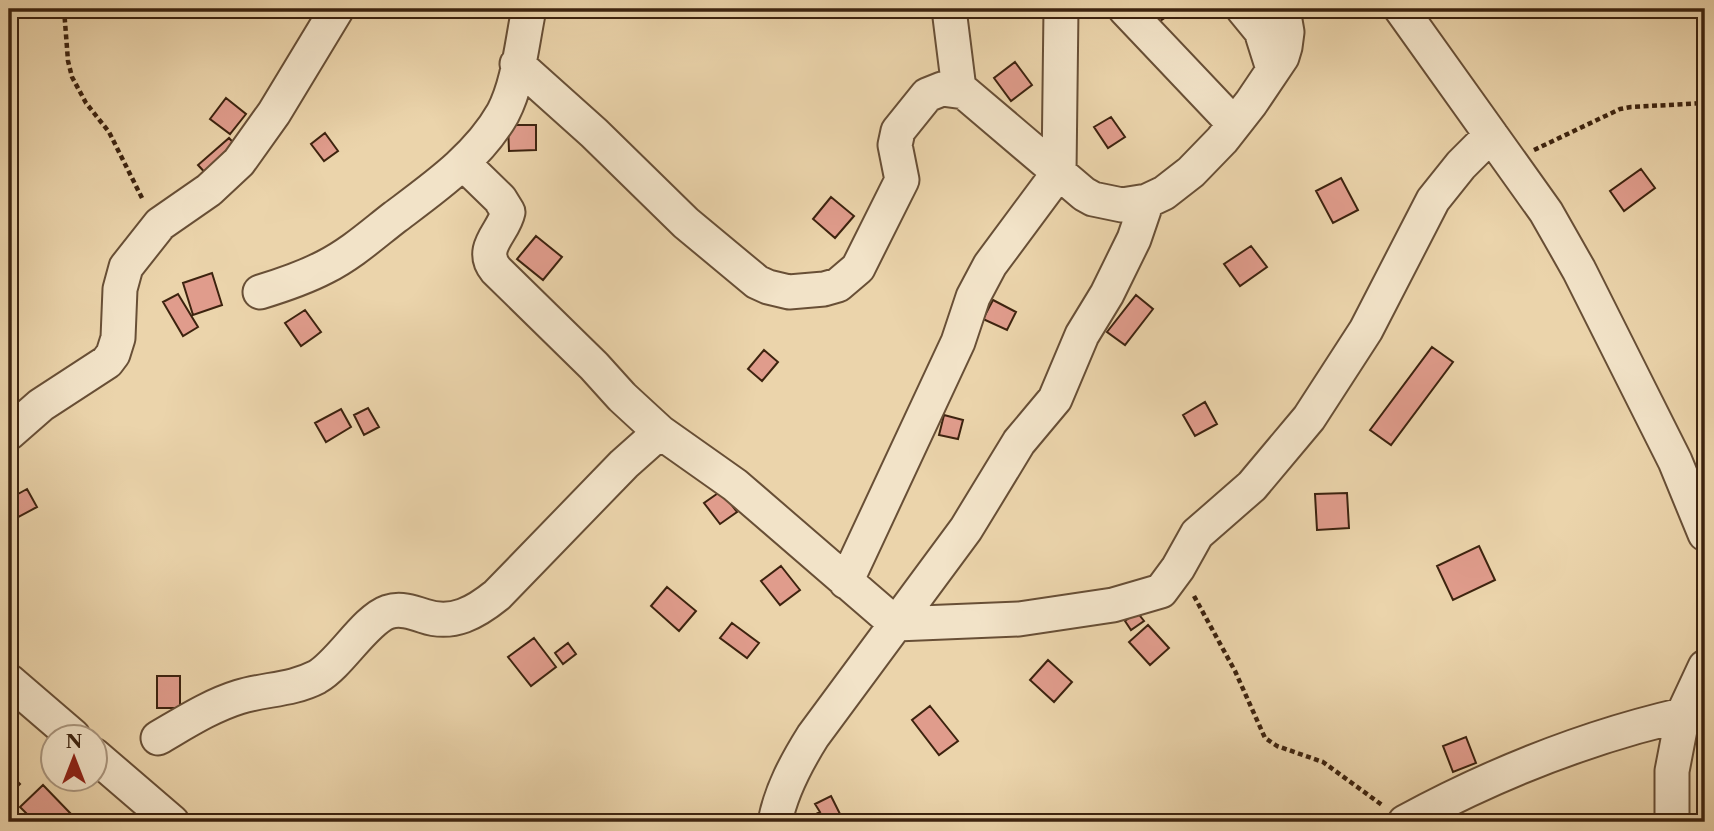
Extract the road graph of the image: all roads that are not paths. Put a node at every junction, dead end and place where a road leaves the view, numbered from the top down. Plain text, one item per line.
1 (337, 9) edge
2 (529, 9) edge
3 (949, 9) edge
4 (1060, 9) edge
5 (1125, 9) edge
6 (1243, 9) edge
7 (1283, 9) edge
8 (1401, 9) edge
9 (517, 64) junction
10 (1273, 69) junction
11 (959, 89) junction
12 (1234, 124) junction
13 (1491, 135) junction
14 (463, 163) junction
15 (1059, 172) junction
16 (1147, 201) junction
17 (260, 292) dead end
18 (660, 432) junction
19 (9, 433) edge
20 (1705, 534) edge
21 (846, 582) junction
22 (896, 624) junction
23 (1705, 667) edge
24 (9, 681) edge
25 (1694, 712) edge
26 (56, 722) edge
27 (158, 738) dead end
28 (108, 767) edge
29 (172, 822) edge
30 (775, 822) edge
31 (1406, 822) edge
32 (1672, 822) edge

1 - 19 street
2 - 9 street
3 - 11 street
4 - 15 street
5 - 12 street
6 - 10 street
7 - 10 street
8 - 13 street
9 - 11 street
9 - 14 street
10 - 12 street
11 - 15 street
12 - 16 street
13 - 20 street
13 - 22 street
14 - 17 street
14 - 18 street
15 - 16 street
15 - 21 street
16 - 22 street
18 - 21 street
18 - 27 street
21 - 22 street
22 - 30 street
23 - 25 street
24 - 26 street
25 - 31 street
25 - 32 street
28 - 29 street

